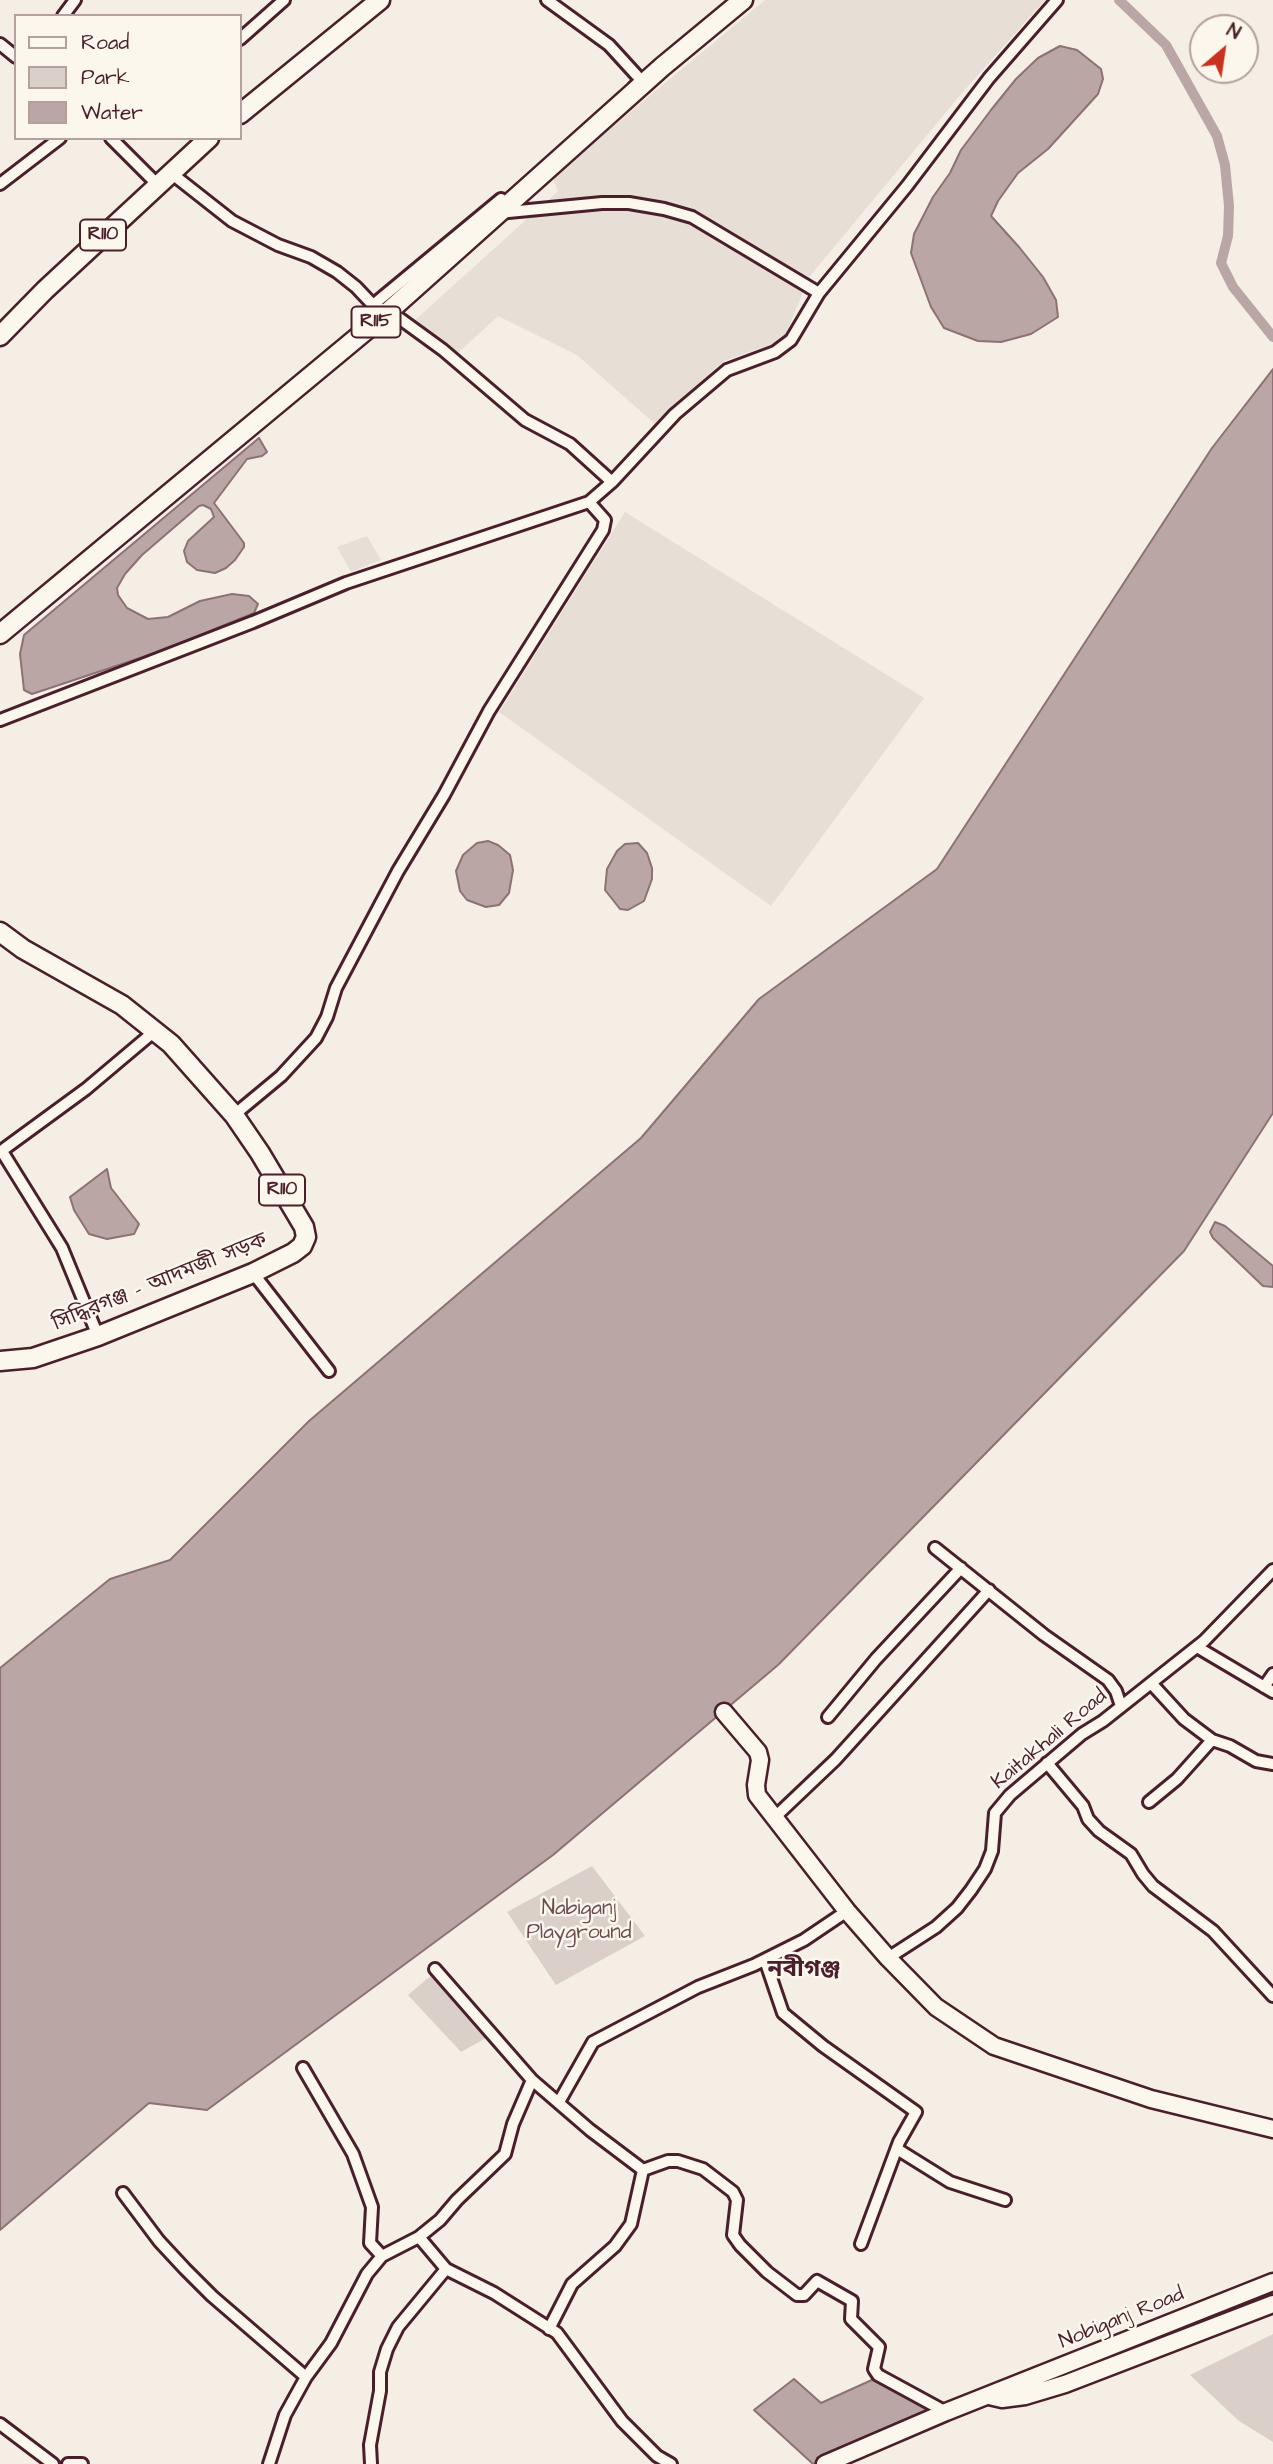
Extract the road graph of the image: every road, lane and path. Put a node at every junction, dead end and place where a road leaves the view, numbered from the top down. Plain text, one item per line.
1 (284, 0) edge
2 (380, 0) edge
3 (547, 0) edge
4 (743, 0) edge
5 (1057, 0) edge
6 (242, 37) edge
7 (0, 44) edge
8 (14, 55) edge
9 (242, 112) edge
10 (57, 140) edge
11 (114, 140) edge
12 (207, 140) edge
13 (164, 179) junction
14 (0, 184) edge
15 (496, 213) junction
16 (819, 293) junction
17 (380, 308) junction
18 (0, 336) edge
19 (612, 482) junction
20 (589, 502) junction
21 (0, 634) edge
22 (0, 720) edge
23 (0, 932) edge
24 (156, 1030) junction
25 (234, 1115) junction
26 (254, 1273) junction
27 (98, 1336) junction
28 (0, 1361) edge
29 (329, 1371) dead end
30 (935, 1548) dead end
31 (961, 1568) junction
32 (1273, 1570) edge
33 (989, 1590) junction
34 (1197, 1647) junction
35 (1273, 1674) edge
36 (1151, 1683) junction
37 (1268, 1690) edge
38 (1121, 1706) junction
39 (724, 1712) dead end
40 (828, 1717) dead end
41 (1212, 1740) junction
42 (1048, 1763) junction
43 (1273, 1764) edge
44 (1149, 1802) dead end
45 (776, 1816) junction
46 (846, 1911) junction
47 (888, 1958) junction
48 (765, 1960) junction
49 (435, 1969) dead end
50 (1273, 1996) edge
51 (303, 2068) dead end
52 (532, 2080) junction
53 (559, 2102) junction
54 (1273, 2129) edge
55 (897, 2150) junction
56 (643, 2170) junction
57 (123, 2193) dead end
58 (1005, 2200) dead end
59 (419, 2237) junction
60 (861, 2244) dead end
61 (382, 2256) junction
62 (446, 2269) junction
63 (1273, 2282) edge
64 (1273, 2304) edge
65 (549, 2329) junction
66 (306, 2377) junction
67 (987, 2395) junction
68 (946, 2412) junction
69 (0, 2424) edge
70 (837, 2462) edge
71 (53, 2464) edge
72 (68, 2464) edge
73 (82, 2464) edge
74 (269, 2464) edge
75 (371, 2464) edge
76 (671, 2464) edge

1 - 6 street
2 - 9 main road
3 - 17 street
4 - 15 main road, R115
5 - 16 street
7 - 8 street
10 - 14 street
11 - 13 street
12 - 13 main road, R110
13 - 17 street
13 - 18 main road, R110
15 - 16 street
15 - 17 main road, R115
16 - 19 street
17 - 19 street
17 - 21 main road, R115
19 - 20 street
20 - 22 street
20 - 25 street
23 - 24 main road, সিদ্ধিরগঞ্জ - আদমজী সড়ক / R110
24 - 25 main road, সিদ্ধিরগঞ্জ - আদমজী সড়ক / R110
24 - 27 street
25 - 26 main road, সিদ্ধিরগঞ্জ - আদমজী সড়ক / R110
26 - 27 main road, সিদ্ধিরগঞ্জ - আদমজী সড়ক / R110
26 - 29 street
27 - 28 main road, সিদ্ধিরগঞ্জ - আদমজী সড়ক / R110
30 - 31 street
31 - 33 street
31 - 40 street
32 - 34 street, Kaitakhali Road
33 - 38 street
33 - 45 street
34 - 36 street, Kaitakhali Road
34 - 37 street
35 - 37 street
36 - 38 street, Kaitakhali Road
36 - 41 street
38 - 42 street, Kaitakhali Road
39 - 45 main road
41 - 43 street
41 - 44 street
42 - 47 street, Kaitakhali Road
42 - 50 street
45 - 46 main road
46 - 47 main road
46 - 48 street
47 - 54 main road
48 - 53 street
48 - 55 street
49 - 52 street
51 - 61 street
52 - 53 street
52 - 59 street
53 - 56 street
55 - 58 street
55 - 60 street
56 - 65 street
56 - 68 street
57 - 66 street
59 - 61 street
59 - 62 street
61 - 66 street
62 - 65 street
62 - 75 street
63 - 67 main road, Nobiganj Road
64 - 67 main road, Nobiganj Road
65 - 76 street
66 - 74 street
67 - 68 main road, Nobiganj Road
68 - 70 main road, Nobiganj Road
69 - 71 street
72 - 73 street

